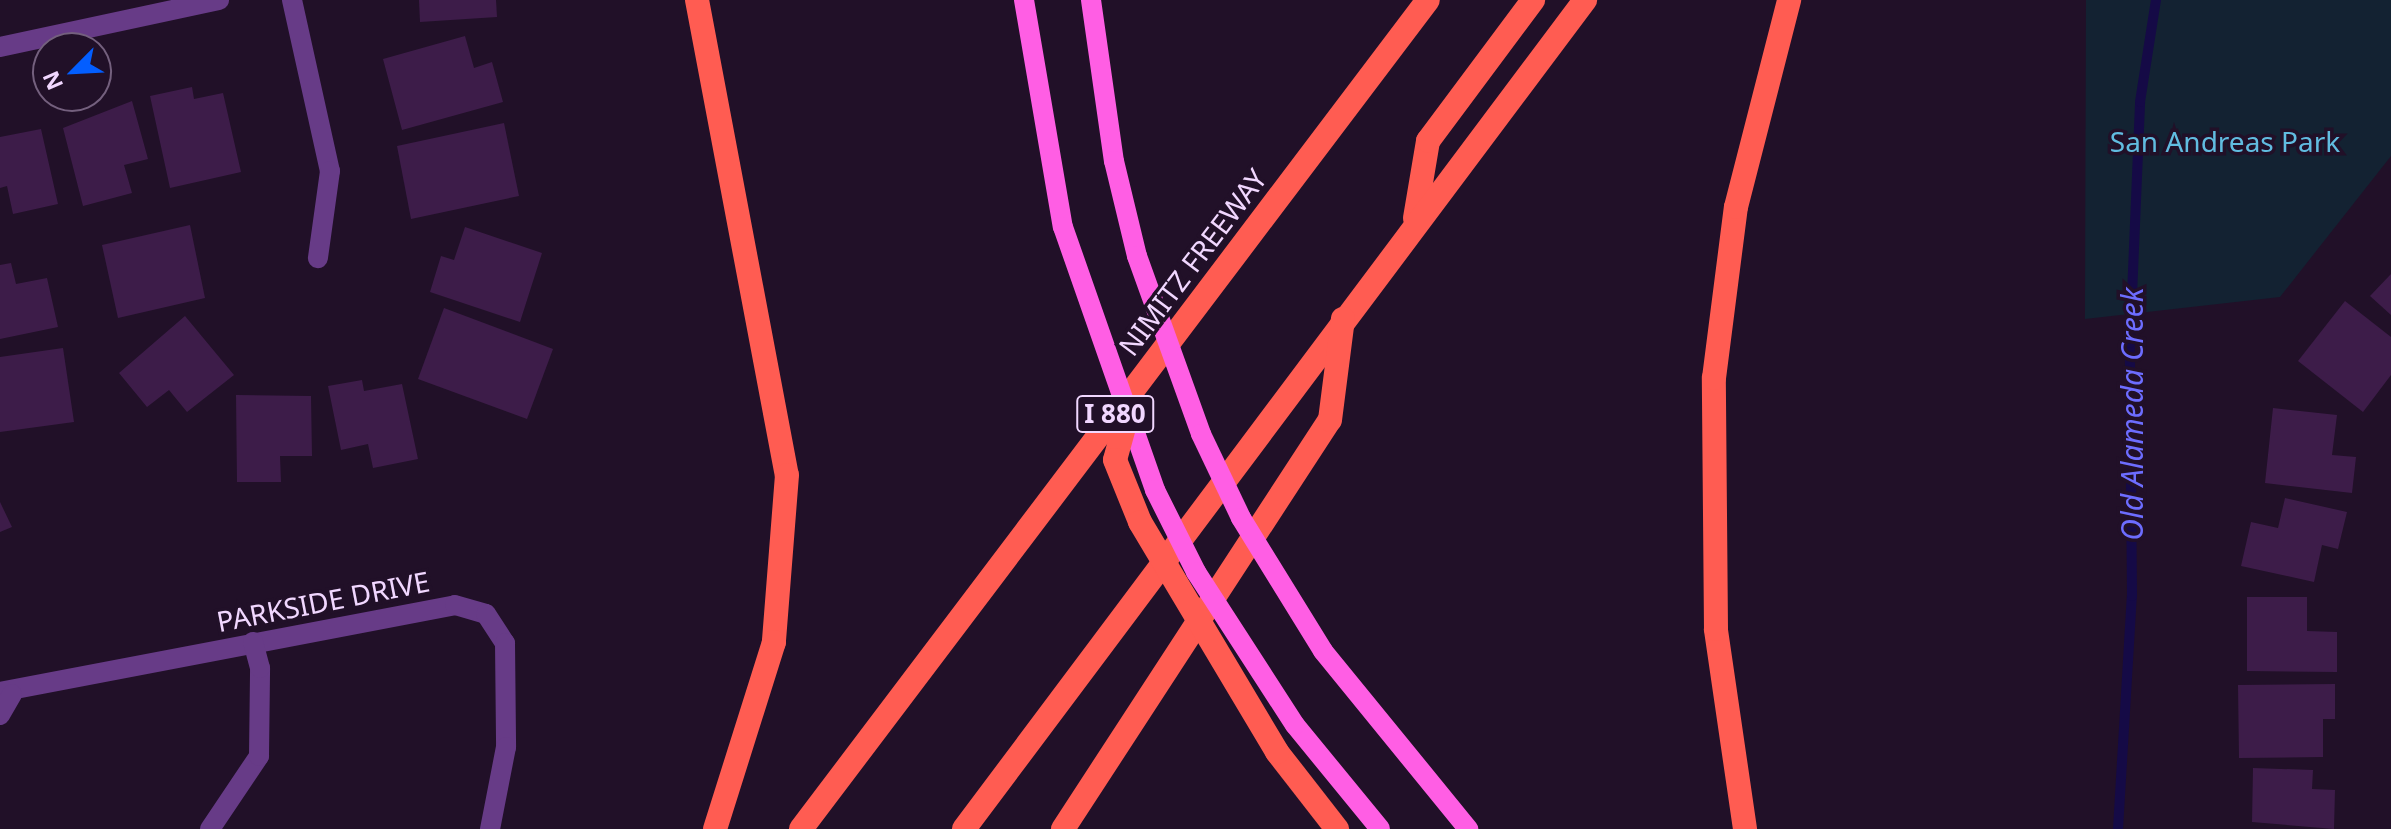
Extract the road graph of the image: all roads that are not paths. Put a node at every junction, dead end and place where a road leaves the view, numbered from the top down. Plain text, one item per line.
1 (219, 0) edge
2 (292, 0) edge
3 (697, 0) edge
4 (1024, 0) edge
5 (1091, 0) edge
6 (1428, 0) edge
7 (1533, 0) edge
8 (1585, 0) edge
9 (1789, 0) edge
10 (0, 47) edge
11 (1415, 221) junction
12 (318, 258) dead end
13 (1344, 317) junction
14 (1126, 420) junction
15 (253, 642) junction
16 (6, 693) edge
17 (0, 715) edge
18 (210, 829) edge
19 (490, 829) edge
20 (715, 829) edge
21 (801, 829) edge
22 (964, 829) edge
23 (1063, 829) edge
24 (1337, 829) edge
25 (1380, 829) edge
26 (1468, 829) edge
27 (1745, 829) edge

1 - 10 street
2 - 12 street
3 - 20 highway
4 - 14 main road, bridge
5 - 26 main road, bridge
6 - 21 highway, NIMITZ FREEWAY / I 880
7 - 11 highway
8 - 11 highway
9 - 27 highway
11 - 13 highway
13 - 22 highway
13 - 23 highway
14 - 24 highway, bridge
14 - 25 main road, bridge
15 - 16 street, PARKSIDE DRIVE
15 - 18 street
15 - 19 street, PARKSIDE DRIVE
16 - 17 street

